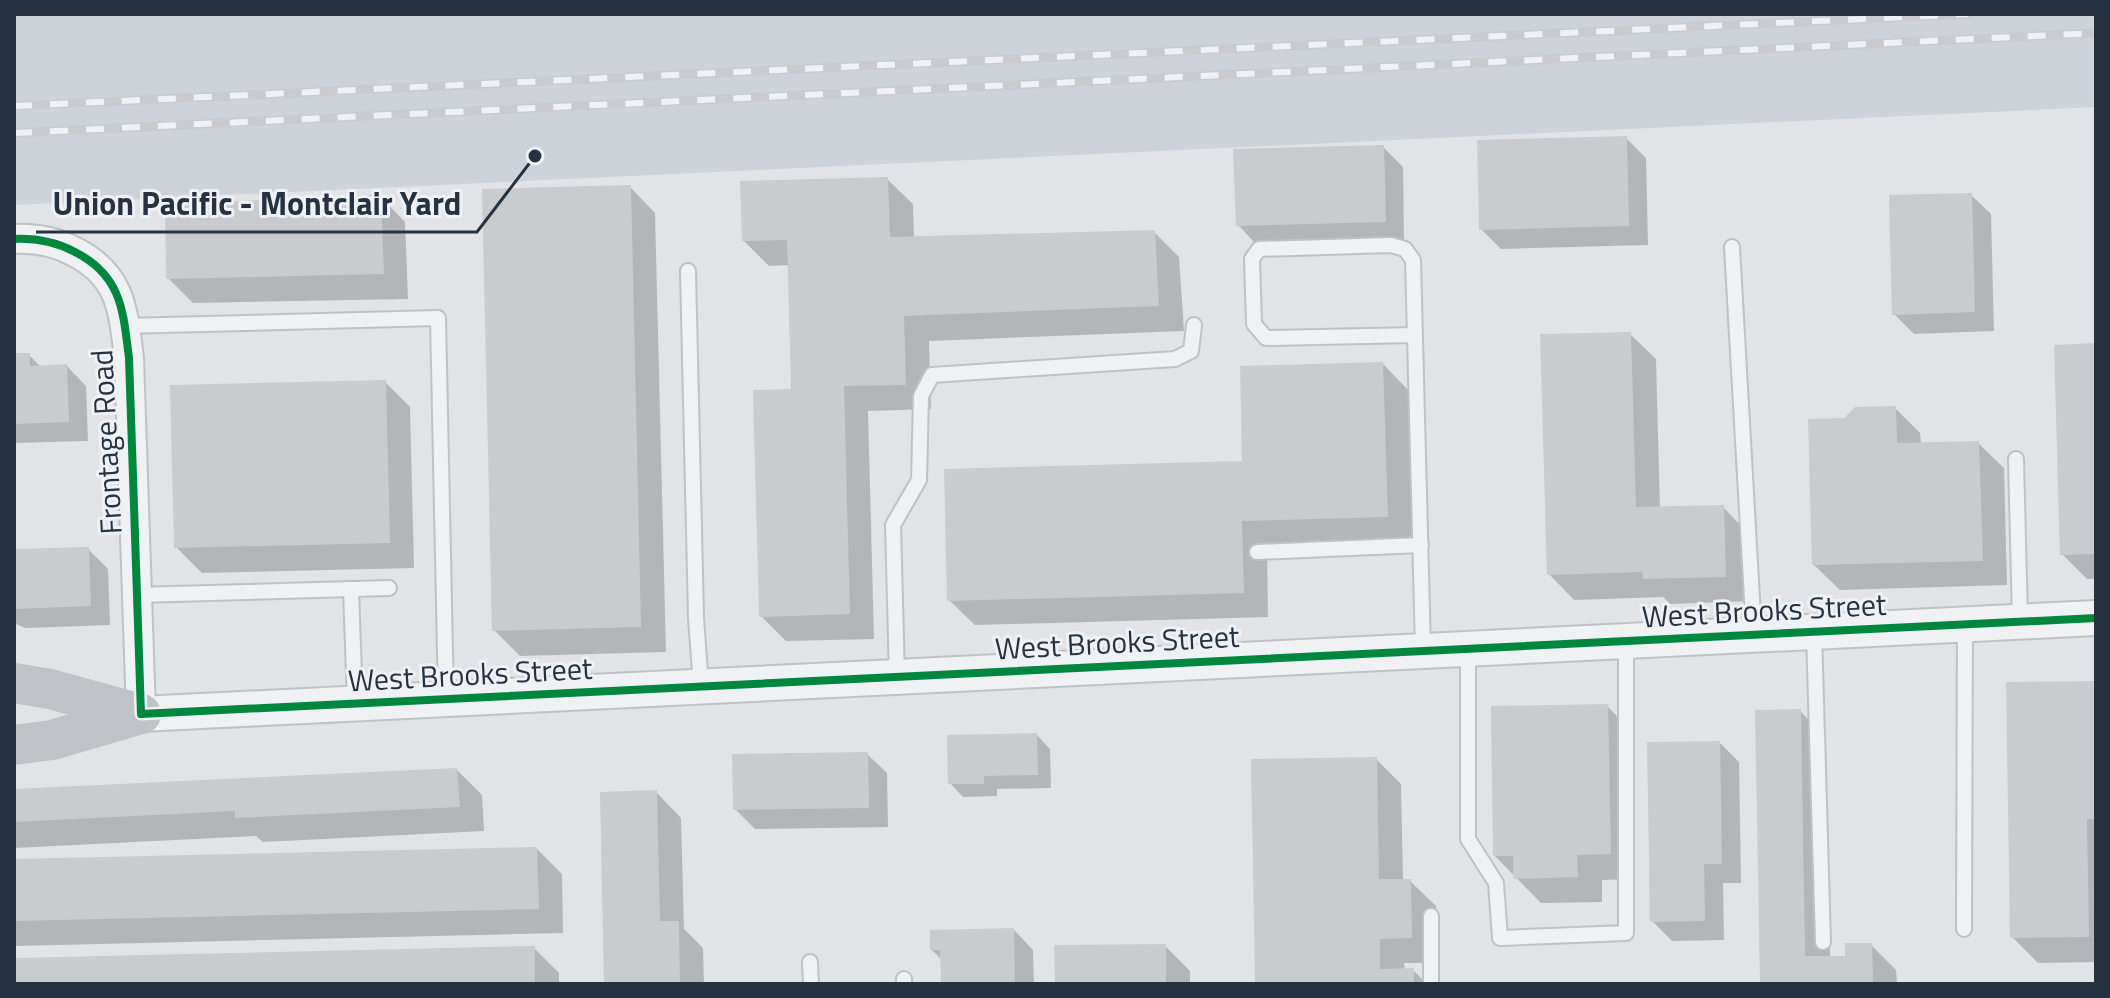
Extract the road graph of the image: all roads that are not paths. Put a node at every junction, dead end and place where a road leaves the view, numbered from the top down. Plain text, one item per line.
1 (14, 239) edge
2 (1732, 247) dead end
3 (688, 271) dead end
4 (1194, 325) dead end
5 (124, 326) junction
6 (1415, 335) junction
7 (2016, 459) dead end
8 (1421, 545) junction
9 (1257, 552) dead end
10 (389, 588) dead end
11 (351, 589) junction
12 (136, 595) junction
13 (2096, 618) edge
14 (2020, 621) junction
15 (1965, 624) junction
16 (1814, 631) junction
17 (1754, 635) junction
18 (1626, 641) junction
19 (1468, 648) junction
20 (1423, 651) junction
21 (897, 677) junction
22 (14, 683) edge
23 (701, 686) junction
24 (446, 699) junction
25 (355, 704) junction
26 (141, 714) junction
27 (14, 745) edge
28 (1431, 916) dead end
29 (1964, 929) dead end
30 (1823, 942) dead end
31 (810, 962) dead end
32 (811, 984) edge
33 (1431, 984) edge

1 - 5 street, Frontage Road
2 - 17 lane
3 - 23 lane
4 - 21 lane
5 - 12 street, Frontage Road
5 - 24 lane
6 - 6 lane
6 - 8 lane
7 - 14 lane
8 - 9 lane
8 - 20 lane
10 - 11 lane
11 - 12 lane
11 - 25 lane
12 - 26 street, Frontage Road
13 - 14 street, West Brooks Street
14 - 15 street, West Brooks Street
15 - 16 street, West Brooks Street
15 - 29 lane
16 - 17 street, West Brooks Street
16 - 30 lane
17 - 18 street, West Brooks Street
18 - 19 street, West Brooks Street
18 - 19 lane
19 - 20 street, West Brooks Street
20 - 21 street, West Brooks Street
21 - 23 street, West Brooks Street
22 - 26 main road
23 - 24 street, West Brooks Street
24 - 25 street, West Brooks Street
25 - 26 street, West Brooks Street
26 - 27 main road
28 - 33 lane
31 - 32 lane

